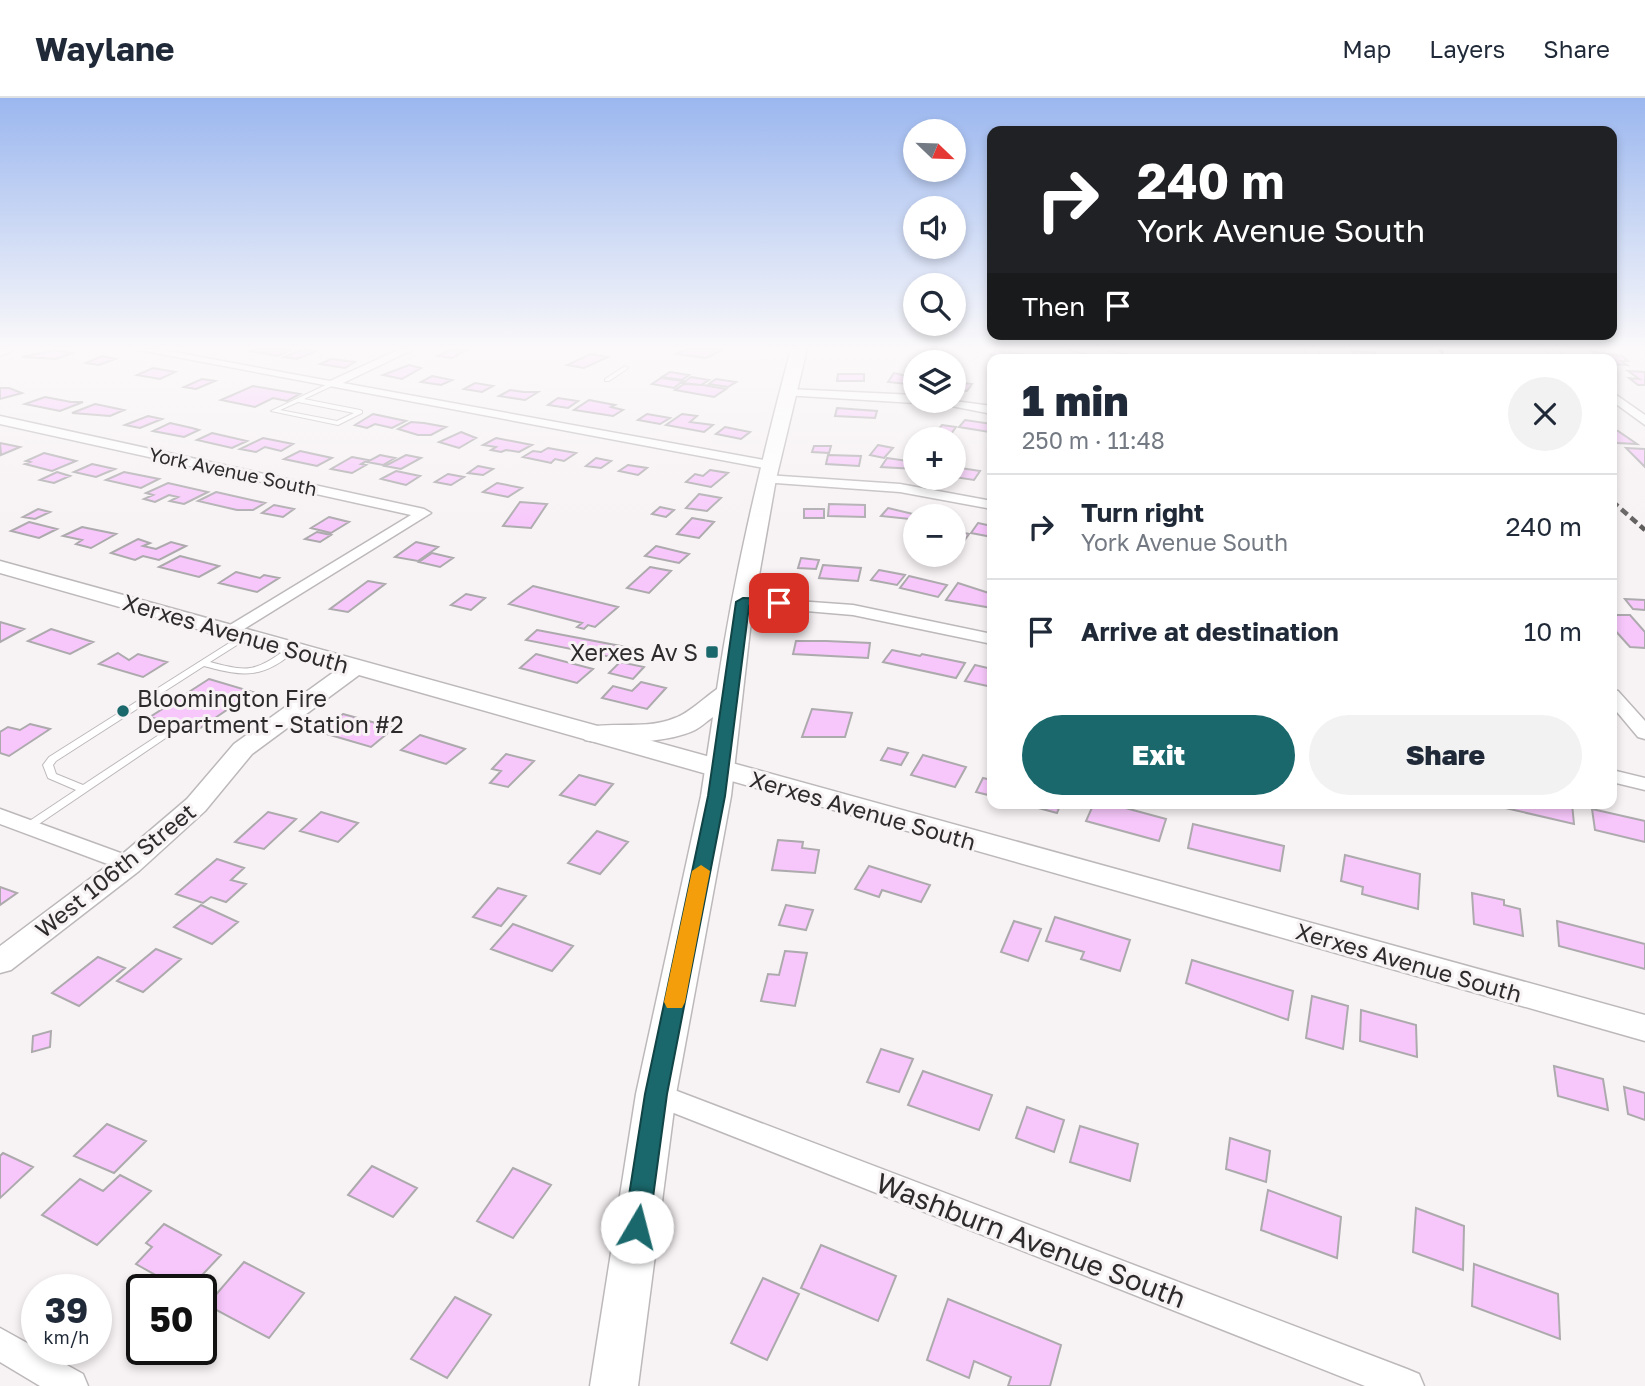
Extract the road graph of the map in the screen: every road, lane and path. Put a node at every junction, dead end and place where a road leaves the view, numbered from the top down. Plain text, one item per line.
1 (278, 409) edge
2 (345, 409) edge
3 (456, 409) edge
4 (784, 409) edge
5 (1629, 409) edge
6 (0, 420) edge
7 (1645, 421) edge
8 (768, 472) junction
9 (987, 504) edge
10 (0, 567) edge
11 (743, 602) junction
12 (238, 634) junction
13 (987, 638) edge
14 (293, 649) junction
15 (202, 663) junction
16 (356, 667) junction
17 (732, 691) junction
18 (1617, 701) edge
19 (168, 733) dead end
20 (1645, 733) edge
21 (595, 734) junction
22 (720, 770) junction
23 (1617, 777) edge
24 (1645, 784) edge
25 (83, 789) junction
26 (0, 816) edge
27 (29, 827) junction
28 (129, 864) junction
29 (0, 962) edge
30 (1645, 1028) edge
31 (656, 1094) junction
32 (0, 1344) edge
33 (71, 1386) edge
34 (614, 1386) edge
35 (1407, 1386) edge

1 - 2 lane
3 - 8 street
4 - 8 main road
5 - 7 street
6 - 12 street, York Avenue South
8 - 9 street
8 - 11 main road
10 - 12 street, Xerxes Avenue South
11 - 13 street
11 - 17 main road
12 - 14 street, Xerxes Avenue South
12 - 15 lane
14 - 15 lane
14 - 16 street, Xerxes Avenue South
15 - 25 lane
16 - 21 street, Xerxes Avenue South
16 - 28 street, West 106th Street
17 - 21 main road
17 - 22 main road
18 - 20 street
19 - 25 lane
21 - 22 street, Xerxes Avenue South
22 - 30 street, Xerxes Avenue South
22 - 31 main road
23 - 24 street
25 - 27 lane
26 - 27 street
27 - 28 street
28 - 29 street, West 106th Street
31 - 34 main road
31 - 35 street, Washburn Avenue South
32 - 33 street

